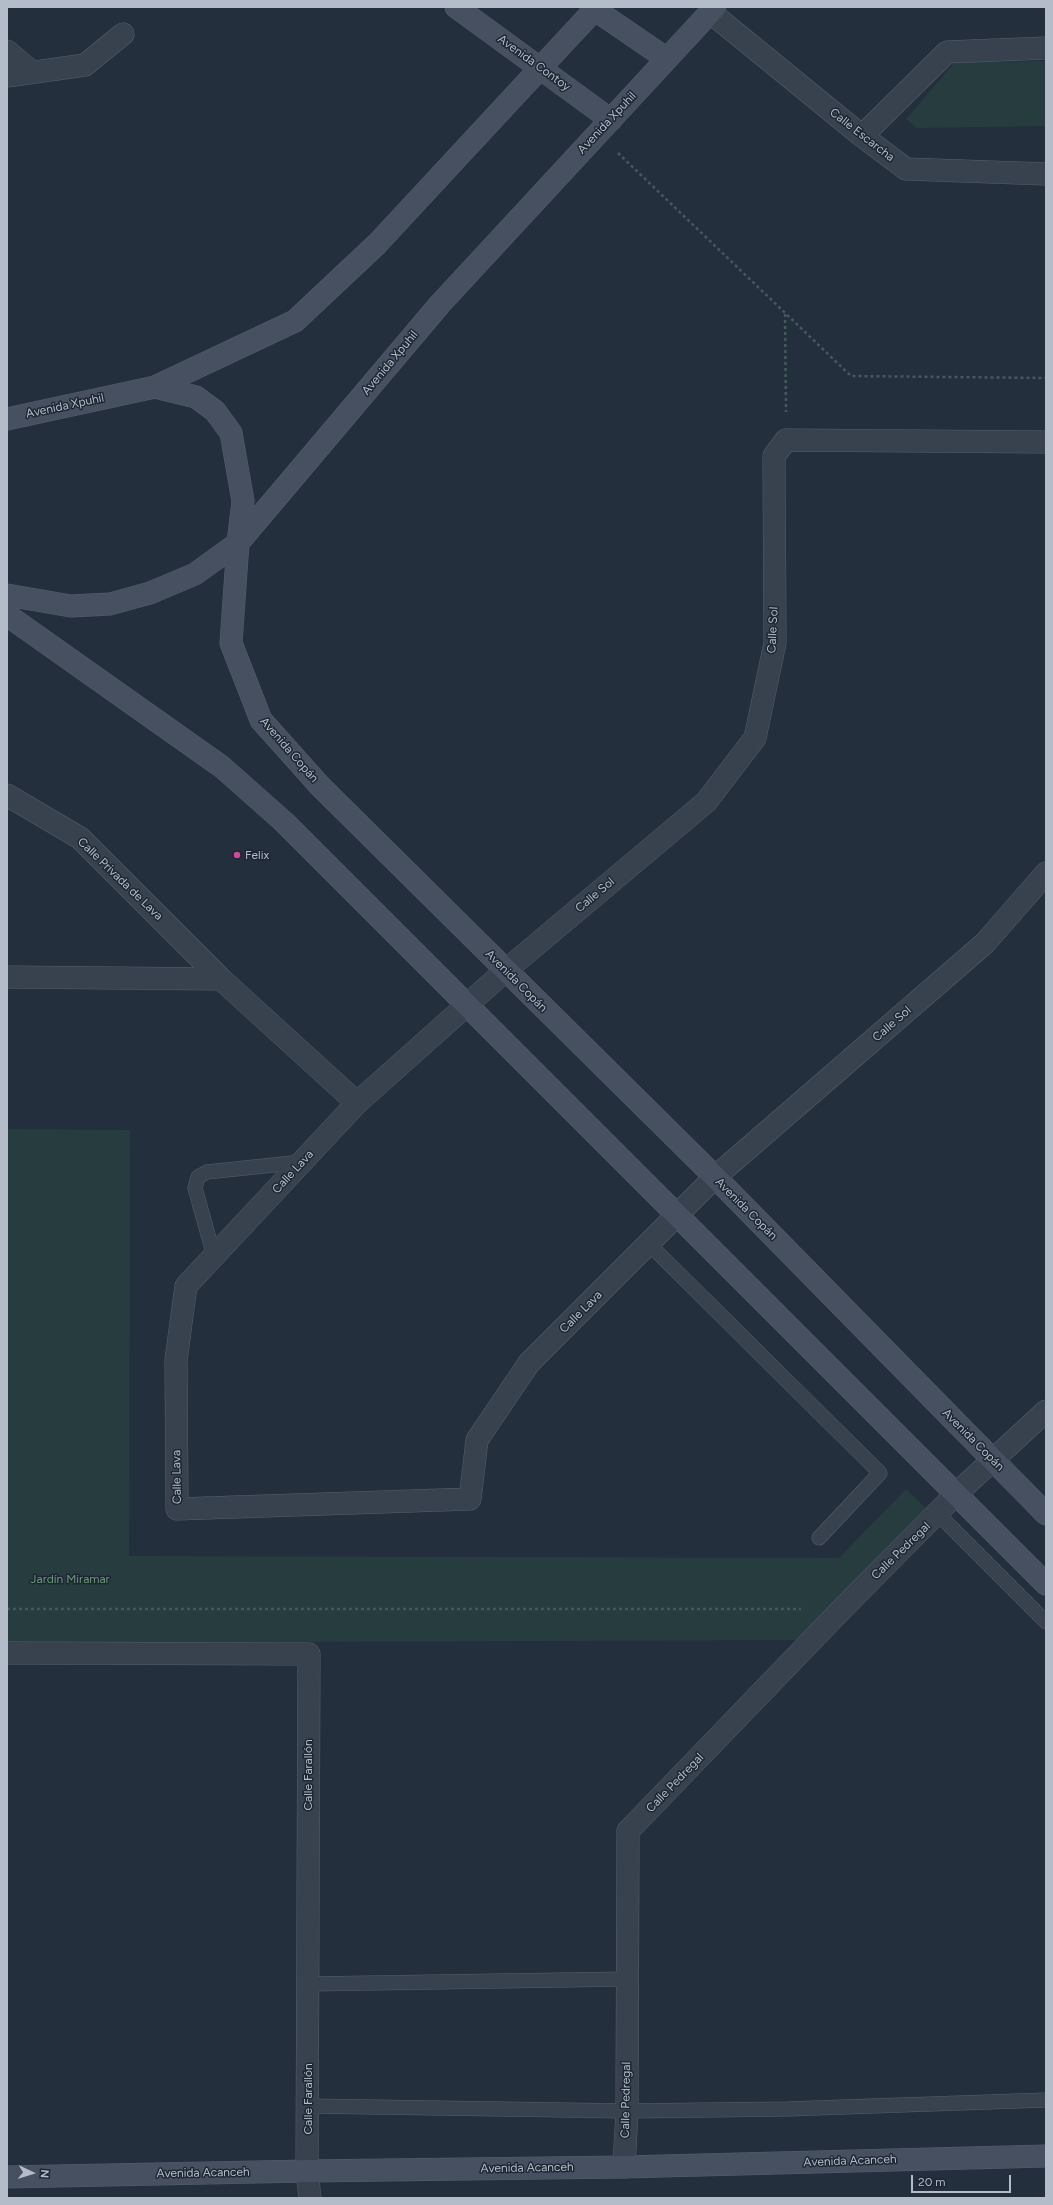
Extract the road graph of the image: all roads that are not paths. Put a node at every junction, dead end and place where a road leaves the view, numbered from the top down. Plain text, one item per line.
1 (456, 7) edge
2 (594, 8) edge
3 (713, 9) edge
4 (123, 34) dead end
5 (1046, 48) edge
6 (7, 51) edge
7 (666, 59) junction
8 (540, 68) junction
9 (32, 72) junction
10 (7, 76) edge
11 (604, 126) junction
12 (862, 136) junction
13 (1046, 174) edge
14 (155, 387) junction
15 (7, 419) edge
16 (1046, 442) edge
17 (238, 543) junction
18 (7, 595) edge
19 (7, 615) edge
20 (7, 794) edge
21 (1046, 873) edge
22 (505, 971) junction
23 (7, 977) edge
24 (221, 979) junction
25 (468, 1005) junction
26 (357, 1104) junction
27 (302, 1162) junction
28 (714, 1177) junction
29 (678, 1215) junction
30 (649, 1244) junction
31 (214, 1256) junction
32 (1046, 1411) edge
33 (993, 1460) junction
34 (956, 1494) junction
35 (938, 1514) junction
36 (1046, 1514) edge
37 (819, 1538) dead end
38 (1046, 1584) edge
39 (1046, 1622) edge
40 (7, 1653) edge
41 (628, 1979) junction
42 (308, 1984) junction
43 (1046, 2100) edge
44 (308, 2106) junction
45 (627, 2111) junction
46 (1046, 2156) edge
47 (624, 2167) junction
48 (307, 2171) junction
49 (7, 2178) edge
50 (310, 2198) edge

1 - 8 street, Avenida Contoy
2 - 7 street
2 - 8 street, Avenida Xpuhil
3 - 7 street, Avenida Xpuhil
3 - 12 street, Calle Escarcha
4 - 9 street
5 - 12 street
6 - 9 street
7 - 11 street, Avenida Xpuhil
8 - 11 street, Avenida Contoy
8 - 14 street, Avenida Xpuhil
9 - 10 street
11 - 17 street, Avenida Xpuhil
12 - 13 street, Calle Escarcha
14 - 15 street, Avenida Xpuhil
14 - 17 street, Avenida Copán
16 - 22 street, Calle Sol
17 - 18 street, Avenida Xpuhil
17 - 22 street, Avenida Copán
19 - 25 street
20 - 24 street, Calle Privada de Lava
21 - 28 street, Calle Sol
22 - 25 street, Calle Lava
22 - 28 street, Avenida Copán
23 - 24 street
24 - 26 street, Calle Privada de Lava
25 - 26 street, Calle Lava
25 - 29 street
26 - 27 street, Calle Lava
27 - 31 street, Calle Lava
27 - 31 lane
28 - 29 street, Calle Sol
28 - 33 street, Avenida Copán
29 - 30 street, Calle Lava
29 - 34 street
30 - 31 street, Calle Lava
30 - 37 lane
32 - 33 street, Calle Pedregal
33 - 34 street, Calle Pedregal
33 - 36 street, Avenida Copán
34 - 35 street, Calle Pedregal
34 - 38 street
35 - 39 lane
35 - 41 street, Calle Pedregal
40 - 42 street, Calle Farallón
41 - 42 lane
41 - 45 street, Calle Pedregal
42 - 44 street, Calle Farallón
43 - 45 lane
44 - 45 lane
44 - 48 street, Calle Farallón
45 - 47 street, Calle Pedregal
46 - 47 street, Avenida Acanceh
47 - 48 street, Avenida Acanceh
48 - 49 street, Avenida Acanceh
48 - 50 street, Calle Farallón

